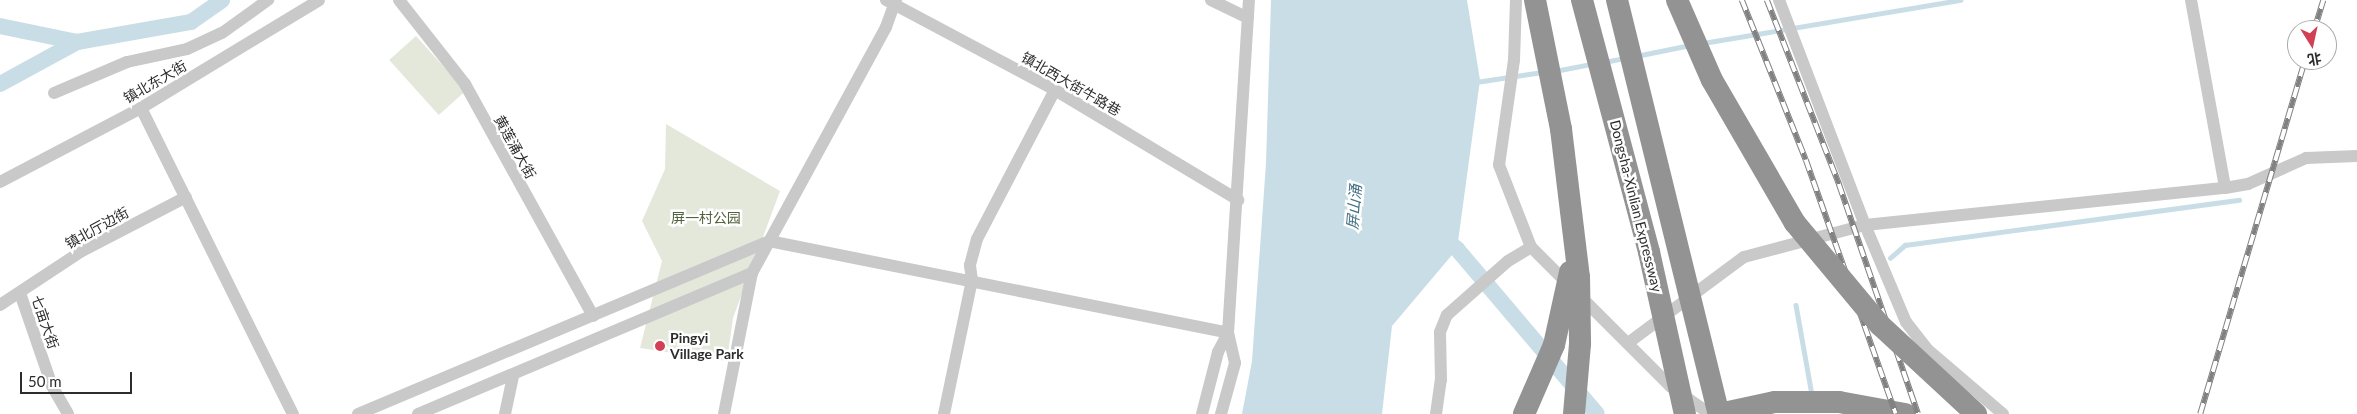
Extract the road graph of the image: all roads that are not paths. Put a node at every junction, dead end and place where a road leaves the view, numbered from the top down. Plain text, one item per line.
1 (268, 0) edge
2 (319, 0) edge
3 (399, 0) edge
4 (1211, 0) edge
5 (1249, 0) edge
6 (1516, 0) edge
7 (1535, 0) edge
8 (1582, 0) edge
9 (1617, 0) edge
10 (1677, 0) edge
11 (1778, 0) edge
12 (2191, 0) edge
13 (892, 2) edge
14 (1248, 18) junction
15 (1055, 90) junction
16 (54, 93) dead end
17 (141, 108) junction
18 (2357, 156) edge
19 (0, 182) edge
20 (2225, 188) junction
21 (186, 197) junction
22 (1238, 200) junction
23 (1865, 225) junction
24 (1574, 231) junction
25 (769, 241) junction
26 (1531, 247) junction
27 (752, 273) junction
28 (972, 280) junction
29 (20, 293) junction
30 (0, 305) edge
31 (593, 316) junction
32 (1228, 333) junction
33 (1628, 343) junction
34 (1706, 350) junction
35 (513, 375) junction
36 (68, 414) edge
37 (293, 414) edge
38 (358, 414) edge
39 (418, 414) edge
40 (505, 414) edge
41 (724, 414) edge
42 (944, 414) edge
43 (1202, 414) edge
44 (1221, 414) edge
45 (1436, 414) edge
46 (1524, 414) edge
47 (1574, 414) edge
48 (1685, 414) edge
49 (1710, 414) edge
50 (1719, 414) edge
51 (1727, 414) edge
52 (1905, 414) edge
53 (1976, 414) edge
54 (2003, 414) edge

1 - 16 street
2 - 17 street, 镇北东大街
3 - 31 street, 黄莲涌大街
4 - 14 street
5 - 14 street
6 - 26 street
7 - 24 highway, bridge
8 - 48 highway, Dongsha-Xinlian Expressway, bridge
9 - 34 highway, bridge
10 - 53 highway, bridge
11 - 23 street
12 - 20 street
13 - 15 street, 镇北西大街牛路巷
13 - 25 street
14 - 22 street
15 - 22 street, 镇北西大街牛路巷
15 - 28 street
17 - 19 street, 镇北东大街
17 - 21 street
18 - 20 street
20 - 23 street
21 - 29 street, 镇北厅边街
21 - 37 street
22 - 32 street
23 - 33 street
23 - 54 street
24 - 46 highway, bridge
24 - 47 highway, bridge
25 - 27 street
25 - 28 street
25 - 31 street
26 - 33 street
26 - 45 street
27 - 35 street
27 - 41 street
28 - 32 street
28 - 42 street
29 - 30 street, 镇北厅边街
29 - 36 street, 七亩大街
31 - 38 street
32 - 43 street
32 - 44 street
33 - 49 street
34 - 50 highway, bridge
34 - 51 highway, bridge
35 - 39 street
35 - 40 street
50 - 52 highway

